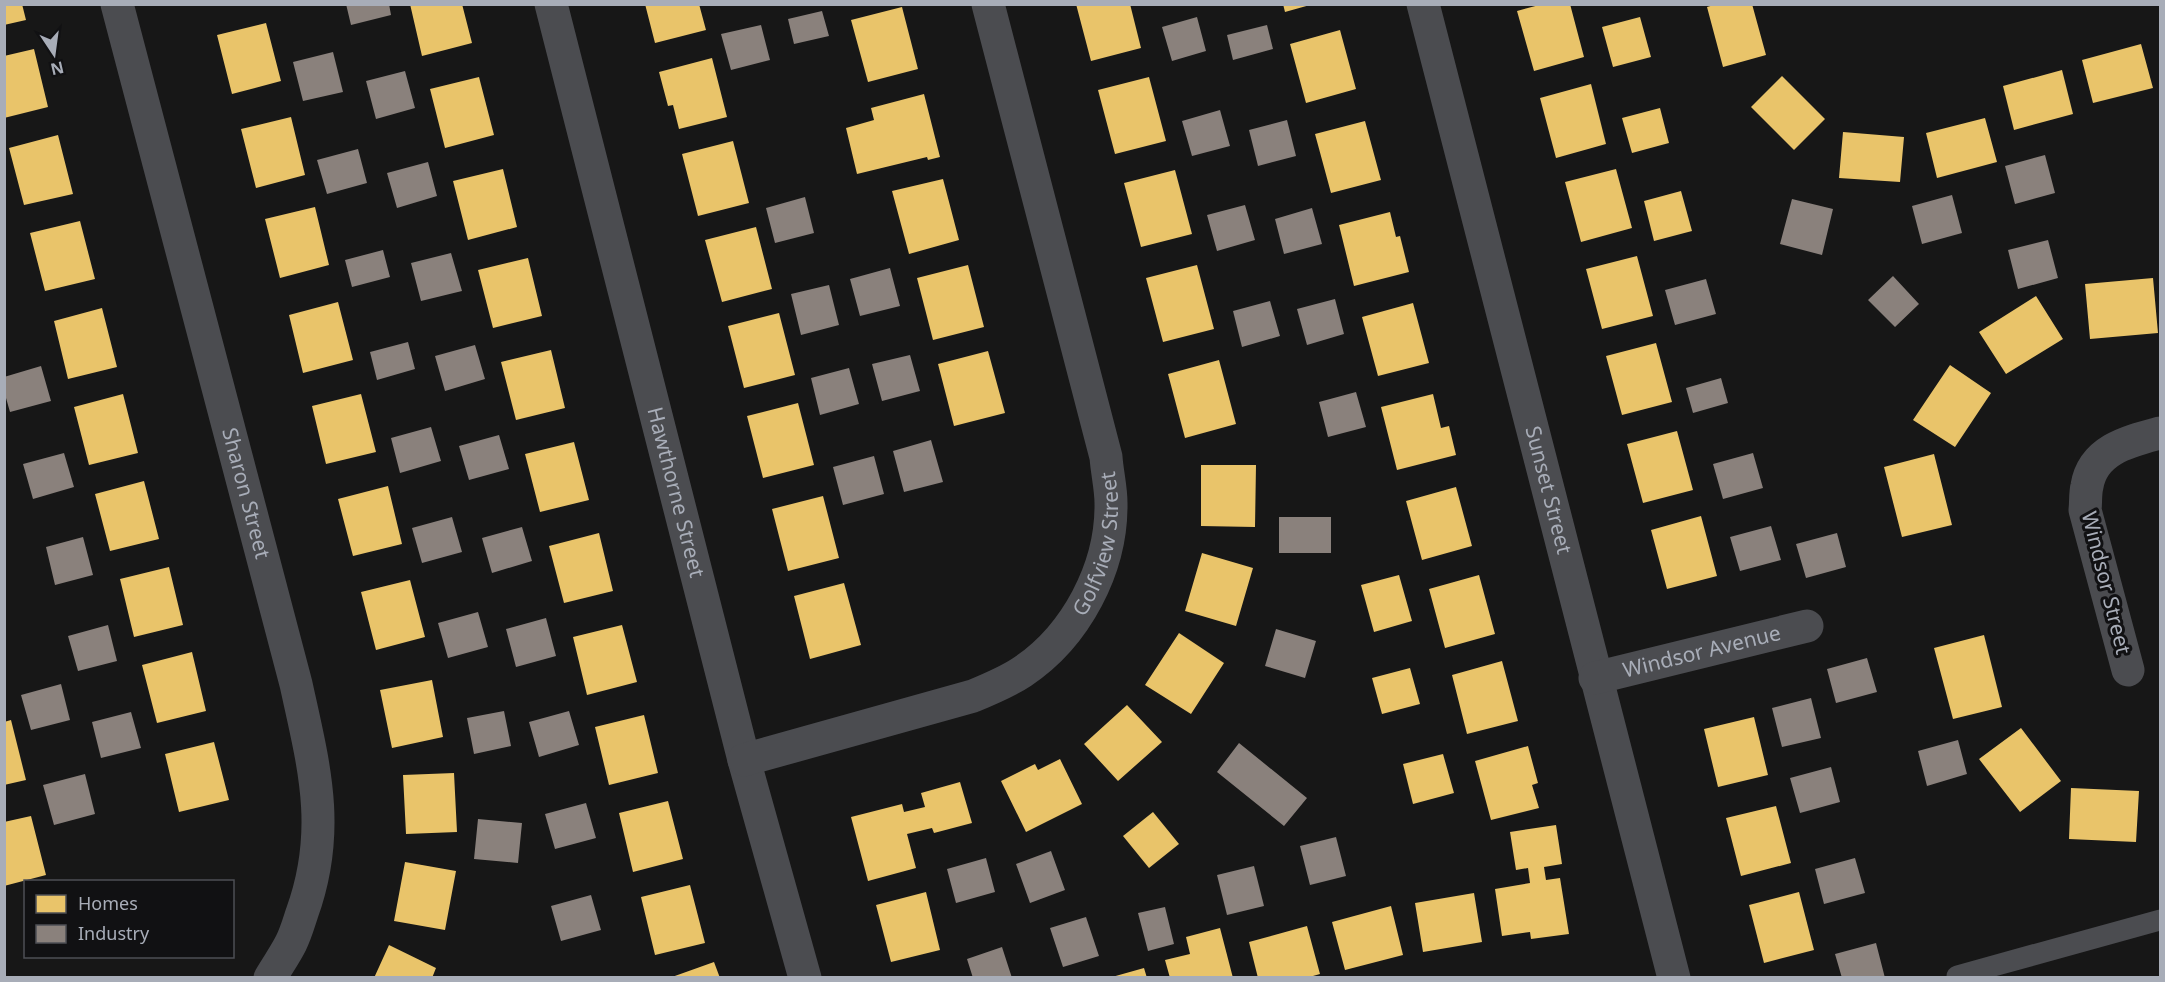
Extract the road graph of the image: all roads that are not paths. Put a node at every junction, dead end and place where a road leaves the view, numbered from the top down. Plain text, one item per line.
1 (117, 4) edge
2 (551, 4) edge
3 (988, 4) edge
4 (1423, 4) edge
5 (2160, 433) edge
6 (1808, 626) dead end
7 (2128, 670) dead end
8 (1595, 678) junction
9 (744, 760) junction
10 (2160, 920) edge
11 (270, 978) edge
12 (805, 978) edge
13 (1674, 978) edge
14 (1958, 978) edge

1 - 11 street, Sharon Street
2 - 9 street, Hawthorne Street
3 - 9 street, Golfview Street
4 - 8 street, Sunset Street
5 - 7 street, Windsor Street
6 - 8 street, Windsor Avenue
8 - 13 street, Sunset Street
9 - 12 street, Hawthorne Street
10 - 14 lane

